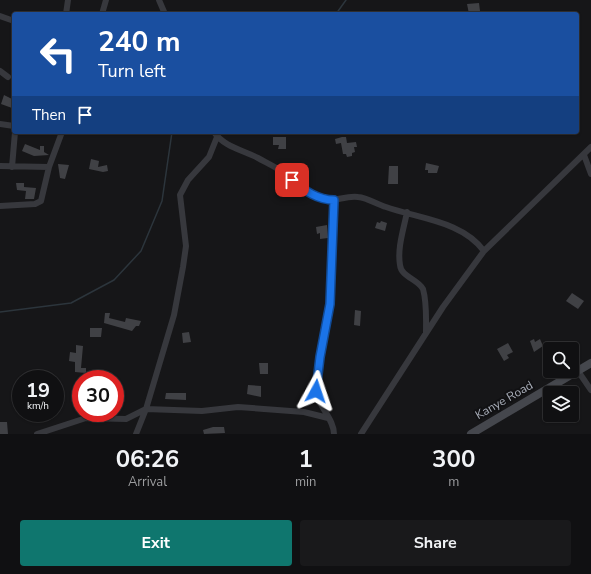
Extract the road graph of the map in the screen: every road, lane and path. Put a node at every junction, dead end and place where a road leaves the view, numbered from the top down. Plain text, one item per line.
1 (68, 0) edge
2 (106, 0) edge
3 (159, 0) edge
4 (66, 12) edge
5 (103, 12) edge
6 (164, 12) edge
7 (0, 16) edge
8 (12, 20) edge
9 (0, 71) edge
10 (8, 77) dead end
11 (0, 124) edge
12 (12, 126) edge
13 (15, 134) edge
14 (61, 134) edge
15 (216, 134) edge
16 (591, 147) edge
17 (584, 156) junction
18 (0, 166) edge
19 (12, 167) junction
20 (49, 167) junction
21 (591, 174) edge
22 (334, 200) junction
23 (0, 206) edge
24 (407, 212) junction
25 (484, 251) junction
26 (426, 333) junction
27 (591, 364) edge
28 (579, 370) edge
29 (579, 372) edge
30 (566, 378) edge
31 (591, 390) edge
32 (146, 409) junction
33 (328, 418) junction
34 (37, 434) edge
35 (136, 434) edge
36 (334, 434) edge
37 (361, 434) edge
38 (470, 434) edge

1 - 4 street
2 - 5 street
3 - 6 street
7 - 8 street
9 - 10 street
11 - 12 street
13 - 19 street
14 - 20 street
15 - 22 street
15 - 32 street
16 - 17 street
17 - 21 street
17 - 25 street
18 - 19 street
19 - 20 street
20 - 23 street
22 - 24 street
22 - 33 street
24 - 25 street
24 - 26 street
25 - 26 street
26 - 37 street
27 - 28 main road, Kanye Road
29 - 31 street
30 - 38 main road, Kanye Road
32 - 33 street
32 - 34 street
32 - 35 street
33 - 36 street

